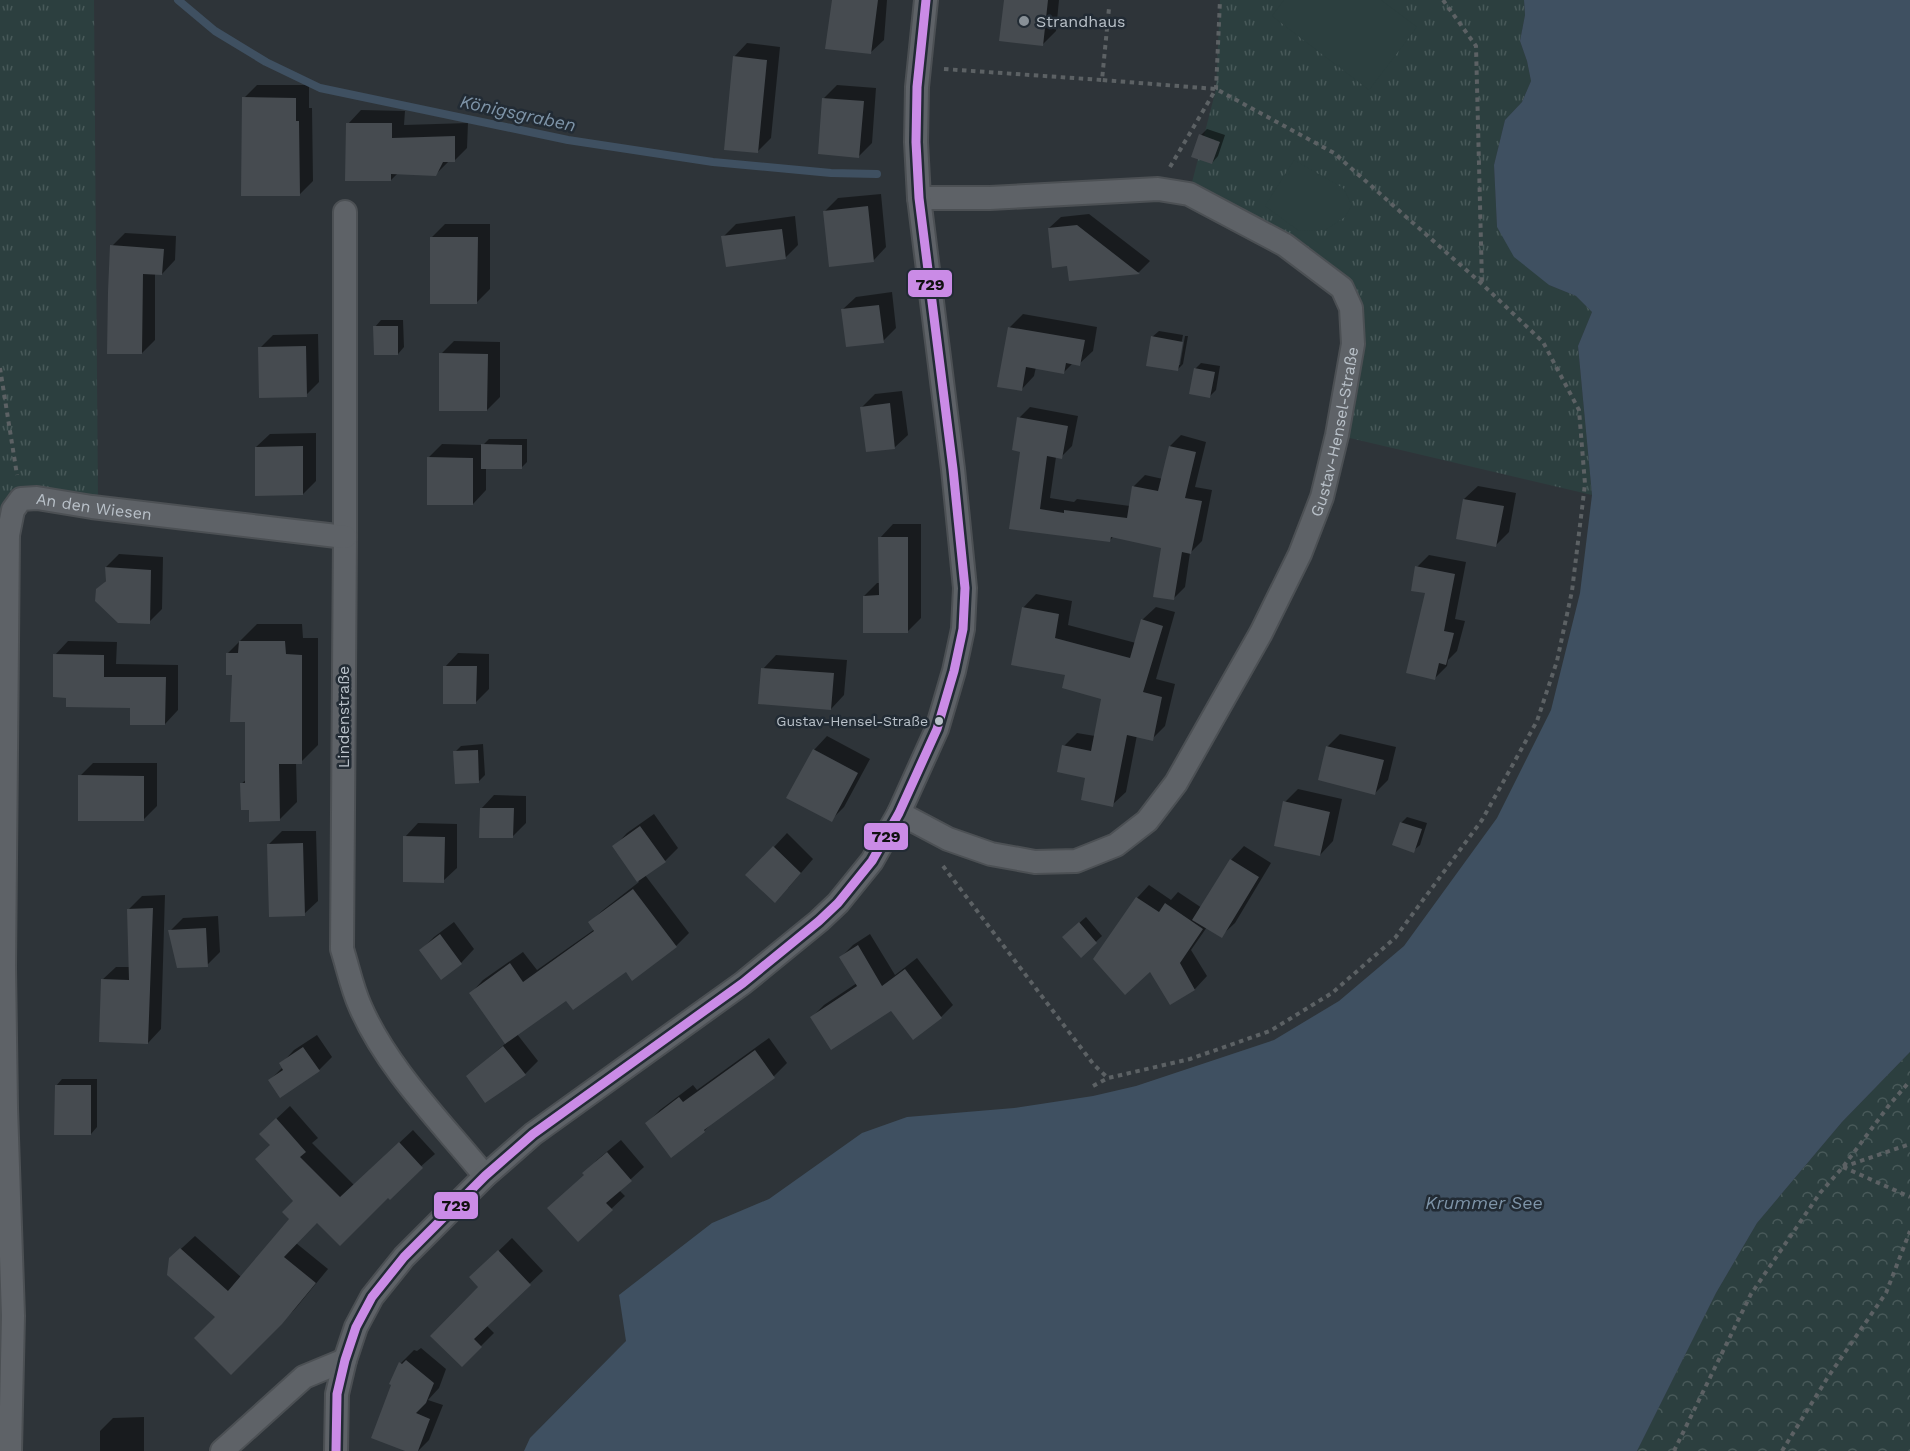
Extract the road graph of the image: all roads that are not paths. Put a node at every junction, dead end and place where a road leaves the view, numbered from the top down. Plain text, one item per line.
1 (927, 0) edge
2 (920, 198) junction
3 (345, 212) dead end
4 (345, 537) junction
5 (899, 813) junction
6 (3, 1108) edge
7 (485, 1176) junction
8 (6, 1316) edge
9 (345, 1360) junction
10 (10, 1451) edge
11 (222, 1451) edge
12 (336, 1451) edge

1 - 2 street
2 - 5 street
2 - 5 street, Gustav-Hensel-Straße
3 - 4 street, Lindenstraße
4 - 6 street, An den Wiesen
4 - 7 street, Lindenstraße
5 - 7 street
6 - 8 street, An den Wiesen
7 - 9 street
8 - 10 street, An den Wiesen
9 - 11 street
9 - 12 street

